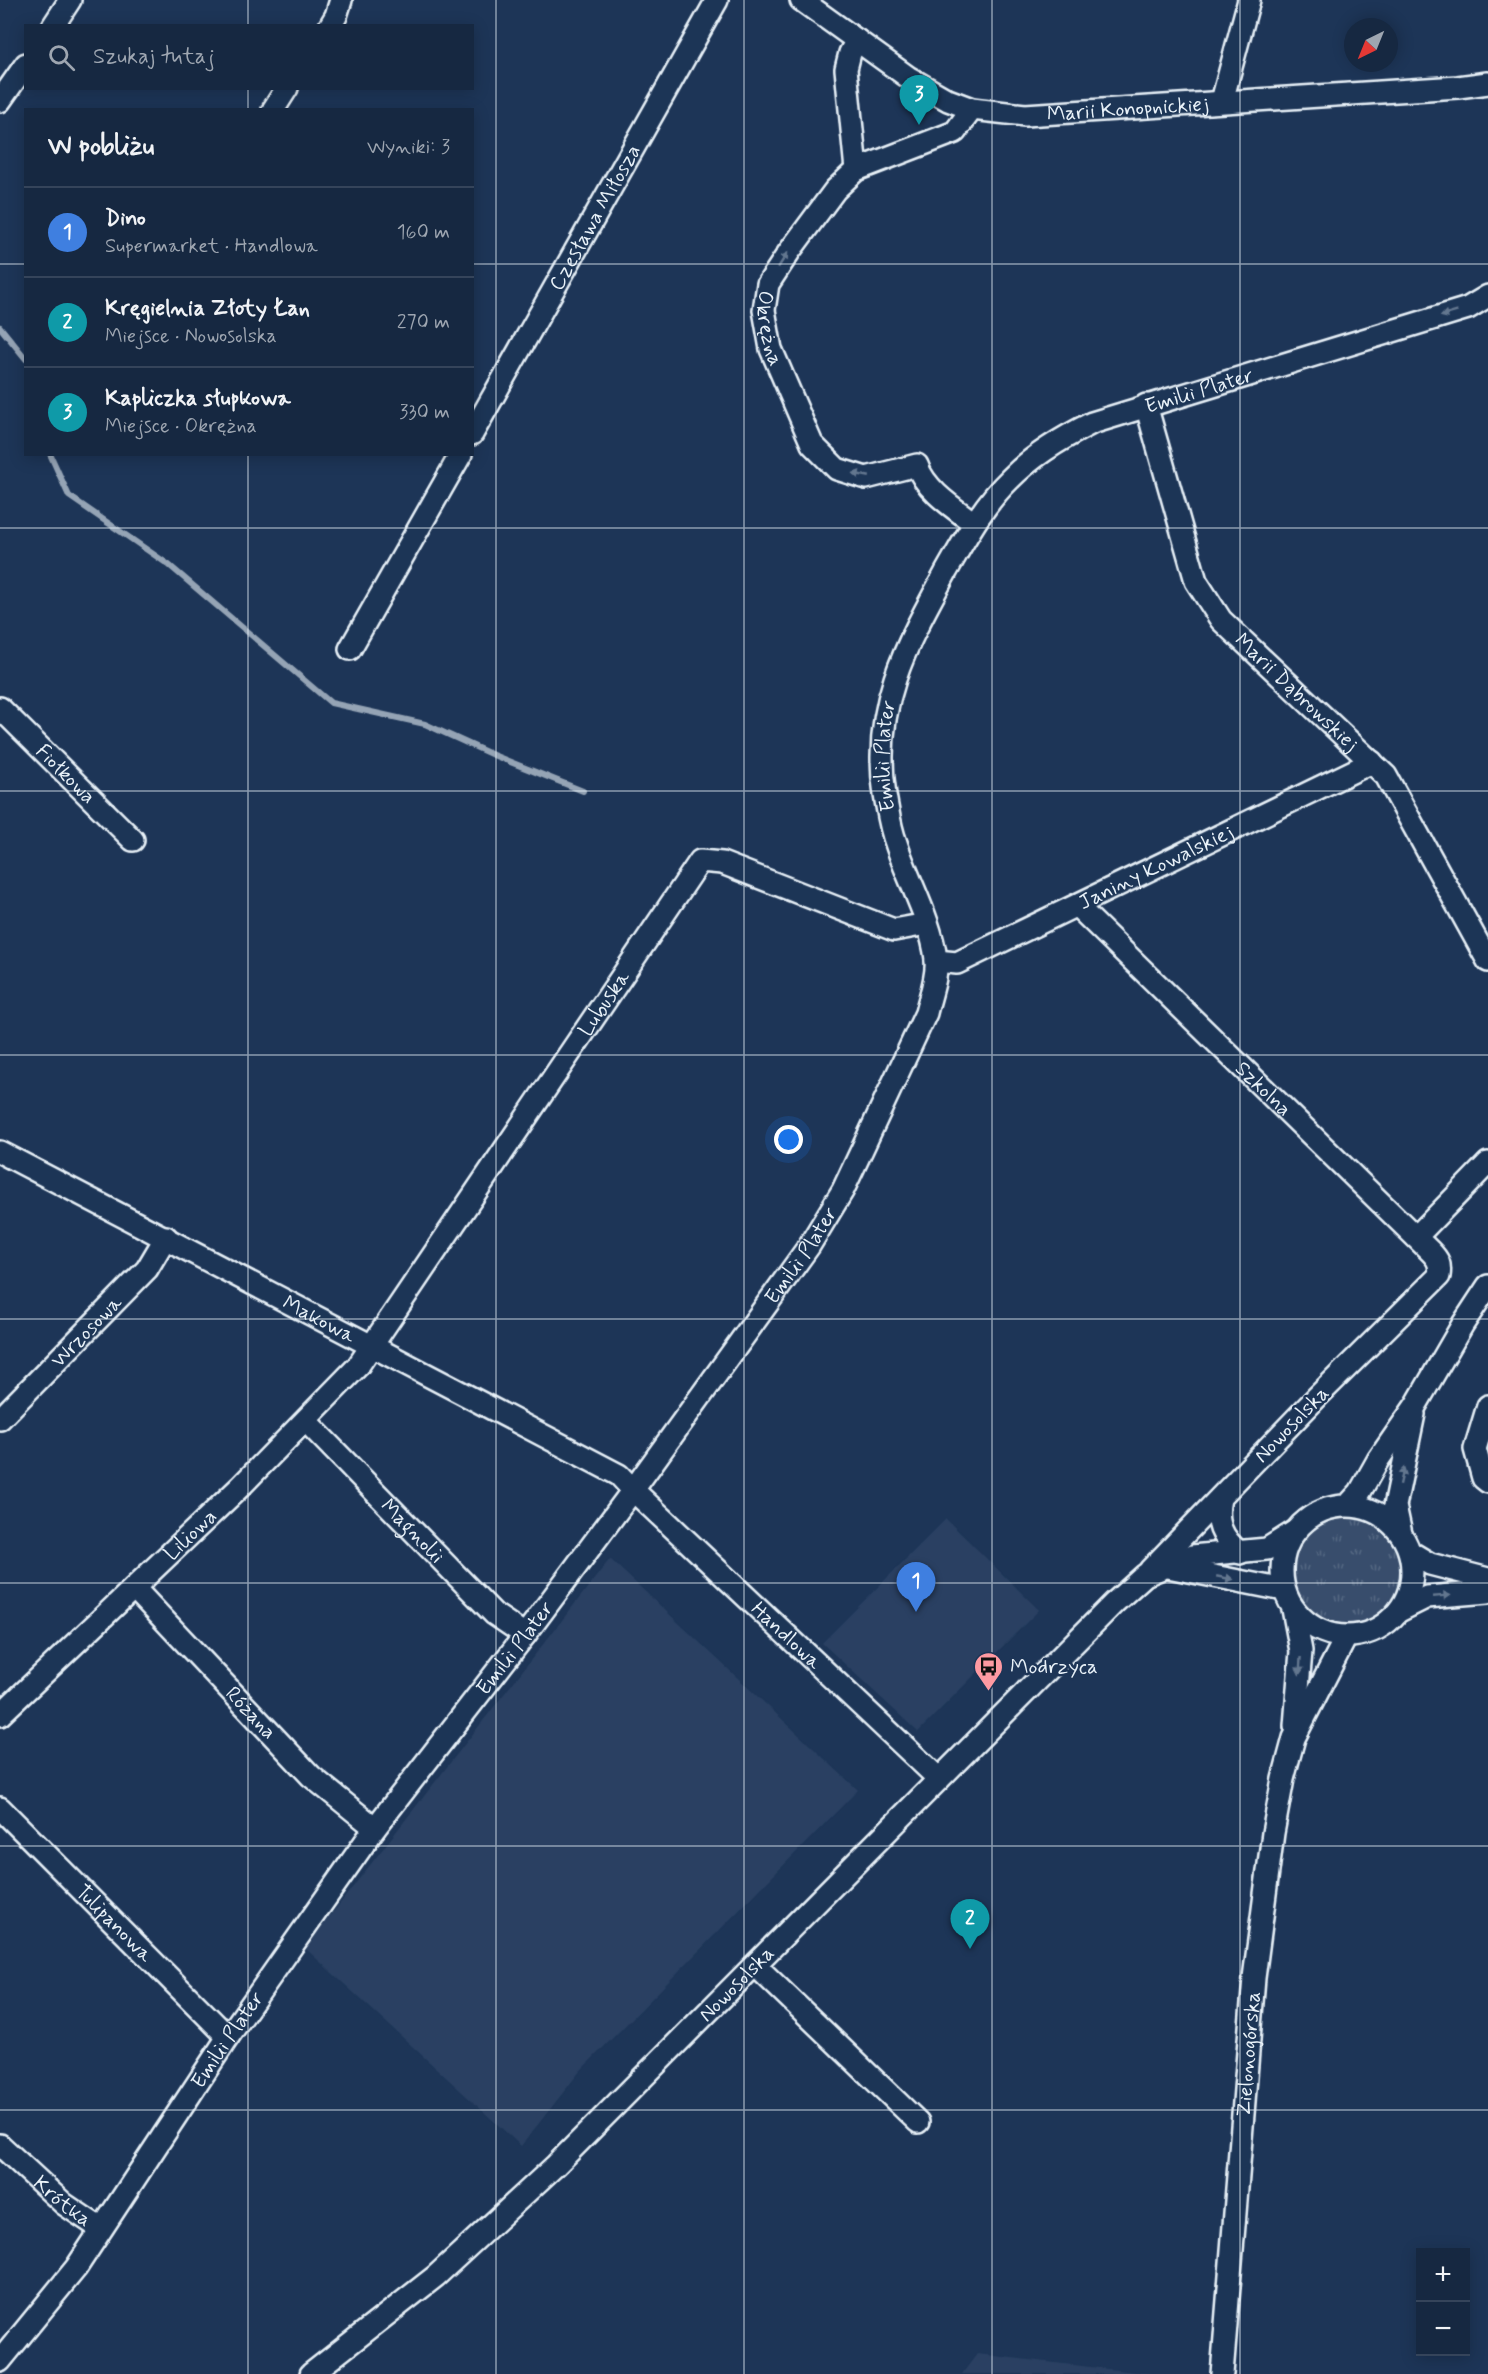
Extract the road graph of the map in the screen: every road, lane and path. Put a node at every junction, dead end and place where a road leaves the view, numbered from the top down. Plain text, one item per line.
1 (70, 0) edge
2 (341, 0) edge
3 (717, 0) edge
4 (801, 0) edge
5 (1249, 0) edge
6 (53, 24) edge
7 (331, 24) edge
8 (857, 40) junction
9 (24, 67) edge
10 (1488, 82) edge
11 (286, 90) edge
12 (0, 101) edge
13 (1222, 101) junction
14 (274, 108) edge
15 (972, 109) junction
16 (856, 170) junction
17 (1488, 296) edge
18 (1146, 405) junction
19 (474, 430) edge
20 (459, 456) edge
21 (974, 523) junction
22 (350, 649) dead end
23 (0, 708) edge
24 (1372, 762) junction
25 (133, 840) dead end
26 (1077, 906) junction
27 (927, 924) junction
28 (936, 960) junction
29 (1488, 962) edge
30 (0, 1152) edge
31 (1488, 1163) edge
32 (166, 1237) junction
33 (1416, 1237) junction
34 (1439, 1276) joint
35 (1488, 1286) edge
36 (371, 1344) junction
37 (1416, 1405) junction
38 (1488, 1406) edge
39 (0, 1419) edge
40 (306, 1421) junction
41 (1482, 1443) edge
42 (1488, 1482) edge
43 (633, 1490) junction
44 (1220, 1498) junction
45 (1348, 1505) junction
46 (1294, 1532) junction
47 (1405, 1543) junction
48 (1240, 1553) junction
49 (1168, 1567) junction
50 (1145, 1575) junction
51 (1488, 1579) edge
52 (134, 1588) junction
53 (1488, 1592) edge
54 (1288, 1599) junction
55 (1399, 1611) junction
56 (525, 1635) junction
57 (1346, 1637) junction
58 (0, 1715) edge
59 (1294, 1738) junction
60 (939, 1779) junction
61 (0, 1808) edge
62 (375, 1828) junction
63 (755, 1965) junction
64 (228, 2037) junction
65 (918, 2122) dead end
66 (0, 2145) edge
67 (101, 2229) junction
68 (0, 2361) edge
69 (311, 2374) edge
70 (1222, 2374) edge

1 - 6 street
2 - 7 street
3 - 19 street, Czesława Miłosza
4 - 8 street, Marii Konopnickiej
5 - 13 street
8 - 15 street, Marii Konopnickiej
8 - 16 street
9 - 12 street
10 - 13 street, Marii Konopnickiej
11 - 14 street
13 - 15 street, Marii Konopnickiej
15 - 16 street, Okrężna
21 -> 16 street, Okrężna
17 -> 18 street, Emilii Plater
18 - 21 street, Emilii Plater
18 - 24 street, Marii Dąbrowskiej
20 - 22 street
21 - 27 street, Emilii Plater
23 - 25 street, Fiołkowa
24 - 26 street, Janiny Kowalskiej
24 - 29 street, Marii Dąbrowskiej
26 - 28 street, Janiny Kowalskiej
26 - 33 street, Szkolna
27 - 28 street, Emilii Plater
27 - 36 street, Lubuska
28 - 43 street, Emilii Plater
30 - 32 street, Makowa
31 - 33 street
32 - 36 street, Makowa
32 - 39 street, Wrzosowa
33 - 34 street, Szkolna
34 - 44 street, Nowosolska
35 - 37 street
36 - 40 street, Liliowa
36 - 43 street, Makowa
37 - 45 street
47 -> 37 street
38 - 41 street
40 - 52 street, Liliowa
40 - 56 street, Magnolii
41 - 42 street
43 - 56 street, Emilii Plater
43 - 60 street, Handlowa
44 - 48 street
44 - 50 street, Nowosolska
45 - 46 street
45 - 47 street
46 - 48 street, Nowosolska
46 - 54 street
47 - 51 street
47 - 55 street
48 - 49 street, Nowosolska
49 - 50 street, Nowosolska
49 -> 54 street
50 - 60 street, Nowosolska
52 - 58 street, Liliowa
52 - 62 street, Różana
55 -> 53 street
54 - 57 street
54 -> 59 street, Zielonogórska
55 - 57 street
56 - 62 street, Emilii Plater
57 - 59 street, Zielonogórska
59 - 70 street, Zielonogórska
60 - 63 street, Nowosolska
61 - 64 street, Tulipanowa
62 - 64 street, Emilii Plater
63 - 65 street
63 - 69 street, Nowosolska
64 - 67 street, Emilii Plater
66 - 67 street, Krótka
67 - 68 street, Emilii Plater

